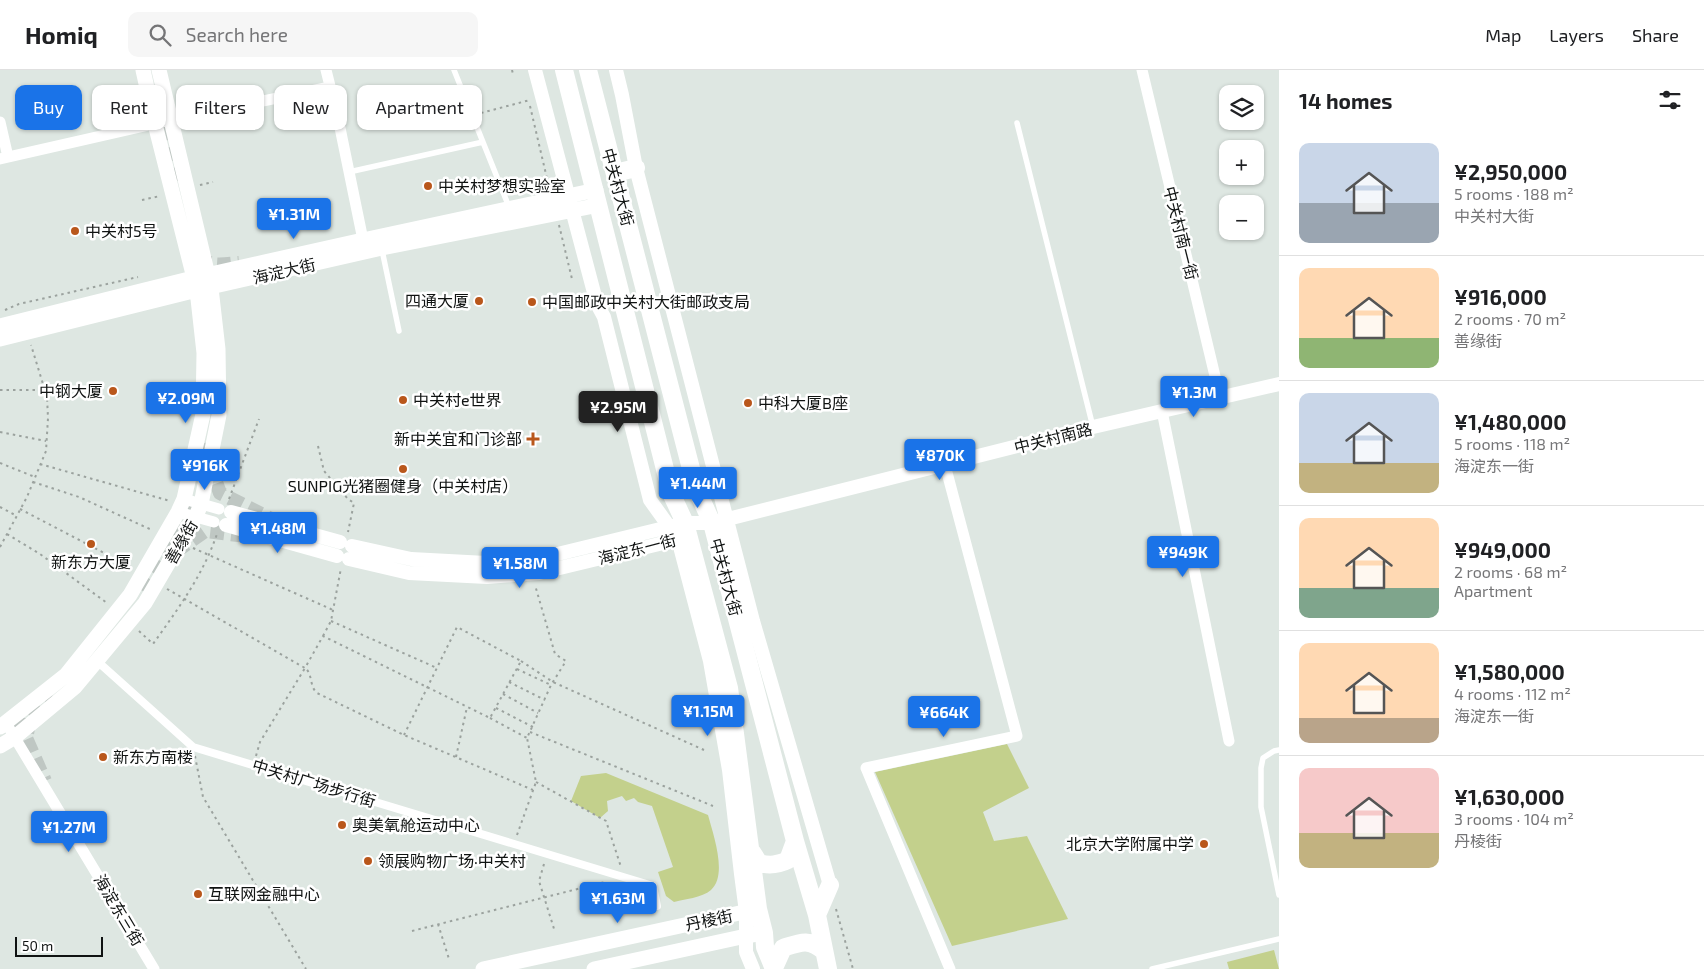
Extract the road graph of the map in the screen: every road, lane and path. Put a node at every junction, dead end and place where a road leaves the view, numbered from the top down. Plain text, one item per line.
1 (144, 70) edge
2 (159, 70) edge
3 (326, 70) edge
4 (454, 70) edge
5 (512, 70) edge
6 (536, 70) edge
7 (564, 70) edge
8 (588, 70) edge
9 (616, 70) edge
10 (1142, 70) edge
11 (513, 74) dead end
12 (147, 85) tunnel mouth
13 (330, 85) edge
14 (274, 99) edge
15 (529, 100) dead end
16 (171, 120) junction
17 (166, 121) edge
18 (0, 122) edge
19 (1017, 123) dead end
20 (128, 130) edge
21 (157, 130) edge
22 (340, 130) edge
23 (483, 142) junction
24 (4, 158) edge
25 (636, 168) junction
26 (349, 172) junction
27 (615, 173) junction
28 (547, 178) junction
29 (513, 185) dead end
30 (551, 195) dead end
31 (598, 197) junction
32 (570, 203) junction
33 (510, 208) junction
34 (558, 220) dead end
35 (363, 240) junction
36 (382, 248) junction
37 (572, 279) dead end
38 (202, 283) junction
39 (0, 326) edge
40 (399, 331) dead end
41 (28, 333) junction
42 (0, 340) edge
43 (1279, 384) edge
44 (0, 390) edge
45 (45, 390) junction
46 (1220, 397) junction
47 (1162, 411) junction
48 (260, 419) dead end
49 (1093, 428) junction
50 (0, 432) edge
51 (46, 441) junction
52 (0, 463) edge
53 (40, 464) junction
54 (945, 465) junction
55 (35, 477) junction
56 (33, 482) junction
57 (150, 494) dead end
58 (181, 506) junction
59 (0, 507) edge
60 (20, 509) junction
61 (198, 510) junction
62 (17, 516) junction
63 (223, 517) junction
64 (719, 521) junction
65 (140, 524) dead end
66 (680, 532) junction
67 (7, 534) junction
68 (0, 547) edge
69 (344, 551) junction
70 (209, 556) junction
71 (118, 560) dead end
72 (532, 573) junction
73 (101, 598) dead end
74 (185, 600) junction
75 (332, 610) dead end
76 (331, 621) dead end
77 (153, 644) dead end
78 (97, 661) junction
79 (521, 661) junction
80 (305, 668) junction
81 (436, 668) junction
82 (517, 669) junction
83 (509, 682) junction
84 (553, 682) junction
85 (551, 685) junction
86 (427, 687) junction
87 (503, 694) junction
88 (545, 700) junction
89 (467, 707) junction
90 (496, 708) junction
91 (538, 713) junction
92 (488, 717) junction
93 (3, 725) edge
94 (533, 727) junction
95 (530, 732) junction
96 (404, 735) junction
97 (15, 737) junction
98 (527, 738) junction
99 (1229, 741) dead end
100 (0, 746) edge
101 (193, 747) junction
102 (704, 750) dead end
103 (1279, 750) edge
104 (456, 757) junction
105 (253, 765) junction
106 (536, 782) junction
107 (533, 790) junction
108 (713, 806) dead end
109 (796, 842) junction
110 (513, 844) junction
111 (752, 852) junction
112 (546, 854) junction
113 (624, 878) junction
114 (830, 885) joint
115 (1279, 895) edge
116 (544, 898) junction
117 (656, 906) dead end
118 (752, 910) junction
119 (634, 912) dead end
120 (817, 915) junction
121 (438, 924) junction
122 (412, 931) dead end
123 (555, 932) dead end
124 (764, 933) junction
125 (746, 936) junction
126 (1279, 940) edge
127 (824, 951) junction
128 (449, 959) dead end
129 (774, 968) edge
130 (154, 969) edge
131 (306, 969) edge
132 (483, 969) edge
133 (594, 969) edge
134 (753, 969) edge
135 (828, 969) edge
136 (950, 969) edge
137 (1152, 969) edge

1 - 12 main road, 善缘街
2 - 16 main road, 善缘街
3 - 13 street
4 - 23 lane
5 - 11 path
6 - 32 street
7 - 31 main road, 中关村大街
8 - 27 main road, 中关村大街
9 - 25 street, 中关村大街
10 - 46 street, 中关村南一街
14 - 16 street
15 - 28 path
16 - 17 street
16 - 38 main road, 善缘街
18 - 24 street
19 - 49 lane
20 - 24 street
21 - 38 main road, 善缘街
22 - 26 street
23 - 26 lane
23 - 33 lane
25 - 27 main road
25 - 64 street, 中关村大街
26 - 35 street
27 - 64 main road, 中关村大街
28 - 29 path
28 - 30 path
31 - 32 main road, 海淀大街
31 - 66 main road, 中关村大街
32 - 33 main road, 海淀大街
32 - 36 main road, 海淀大街
32 - 66 street
33 - 35 main road, 海淀大街
34 - 37 path
35 - 36 street
35 - 38 main road, 海淀大街
36 - 38 main road, 海淀大街
36 - 40 lane
38 - 39 main road, 海淀大街
38 - 41 main road, 海淀大街
38 - 58 main road, 善缘街
38 - 61 main road, 善缘街
41 - 42 main road, 海淀大街
41 - 45 path
43 - 46 street, 中关村南路
44 - 45 path
45 - 51 path
46 - 47 street, 中关村南路
47 - 49 street, 中关村南路
47 - 99 street
48 - 63 path
49 - 54 street, 中关村南路
50 - 51 path
51 - 53 path
52 - 55 path
53 - 55 path
53 - 57 path
54 - 64 street, 中关村南路
54 - 136 street
55 - 56 path
56 - 60 path
56 - 65 path
58 - 61 street, 海淀东一街
58 - 93 main road, 善缘街
59 - 62 path
60 - 62 path
60 - 71 path
61 - 63 street, 海淀东一街
61 - 78 main road, 善缘街
62 - 67 path
63 - 69 street, 海淀东一街
63 - 70 path
64 - 66 street, 中关村南路
64 - 109 main road, 中关村大街
64 - 114 street, 中关村大街
66 - 69 street, 海淀东一街
66 - 72 street, 海淀东一街
66 - 111 main road, 中关村大街
66 - 118 street, 中关村大街
67 - 68 path
67 - 73 path
69 - 72 street, 海淀东一街
70 - 74 path
70 - 75 path
72 - 84 path
74 - 77 path
74 - 80 path
76 - 81 path
78 - 97 main road, 善缘街
78 - 101 street, 中关村广场步行街
79 - 81 path
79 - 82 path
79 - 84 path
80 - 86 path
80 - 96 path
80 - 105 path
81 - 86 path
82 - 83 path
82 - 85 path
83 - 87 path
83 - 88 path
84 - 85 path
84 - 102 path
85 - 88 path
86 - 89 path
86 - 96 path
87 - 90 path
87 - 91 path
88 - 91 path
89 - 92 path
89 - 104 path
90 - 92 path
90 - 94 path
91 - 94 path
92 - 98 path
93 - 97 street, 海淀东三街
94 - 95 path
95 - 98 path
95 - 108 path
96 - 104 path
97 - 100 main road, 善缘街
97 - 130 street, 海淀东三街
98 - 106 path
101 - 105 street, 中关村广场步行街
101 - 131 path
103 - 115 lane
104 - 107 path
105 - 110 street, 中关村广场步行街
106 - 107 path
106 - 113 path
107 - 110 path
109 - 111 main road
109 - 120 main road, 中关村大街
110 - 112 street, 中关村广场步行街
111 - 118 main road, 中关村大街
112 - 113 street, 中关村广场步行街
112 - 116 path
113 - 116 path
113 - 117 street, 中关村广场步行街
113 - 119 path
114 - 120 main road
116 - 121 path
116 - 123 path
118 - 124 main road, 中关村大街
118 - 125 street, 中关村大街
118 - 132 main road, 丹棱街
120 - 127 main road, 中关村大街
121 - 122 path
121 - 128 path
124 - 125 main road, 丹棱街
124 - 129 main road, 中关村大街
125 - 133 main road, 丹棱街
125 - 134 street, 中关村大街
126 - 137 lane
127 - 129 main road
127 - 135 main road, 中关村大街

